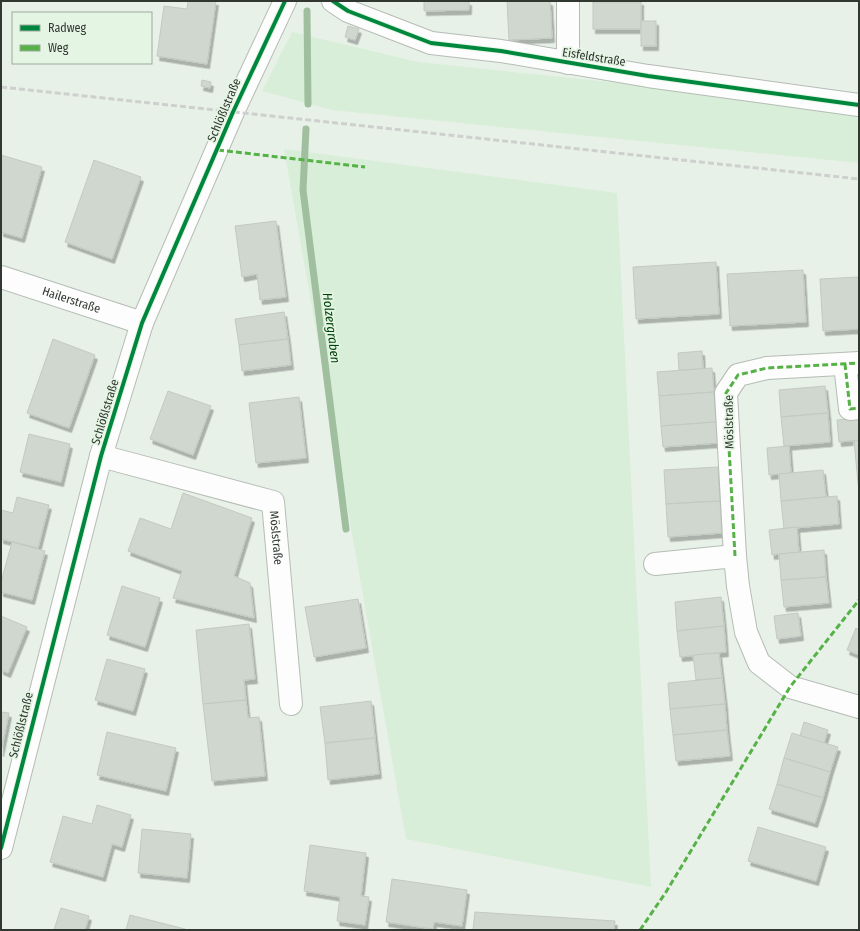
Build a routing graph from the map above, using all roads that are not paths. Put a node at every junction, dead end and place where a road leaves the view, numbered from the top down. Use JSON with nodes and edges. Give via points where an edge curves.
{"nodes":[{"id":1,"x":285,"y":1,"type":"edge"},
{"id":2,"x":333,"y":1,"type":"edge"},
{"id":3,"x":568,"y":1,"type":"edge"},
{"id":4,"x":568,"y":63,"type":"junction"},
{"id":5,"x":859,"y":105,"type":"edge"},
{"id":6,"x":1,"y":277,"type":"edge"},
{"id":7,"x":142,"y":323,"type":"junction"},
{"id":8,"x":852,"y":363,"type":"edge"},
{"id":9,"x":859,"y":408,"type":"edge"},
{"id":10,"x":102,"y":456,"type":"junction"},
{"id":11,"x":735,"y":556,"type":"junction"},
{"id":12,"x":655,"y":564,"type":"dead end"},
{"id":13,"x":291,"y":704,"type":"dead end"},
{"id":14,"x":859,"y":707,"type":"edge"},
{"id":15,"x":1,"y":848,"type":"edge"}],
"edges":[{"from":1,"to":7,"type":"street","name":"Schlößlstraße","via":[[233,112]]},
{"from":2,"to":4,"type":"street","name":"Eisfeldstraße","via":[[348,11],[431,43],[501,51]]},
{"from":3,"to":4,"type":"street"},
{"from":4,"to":5,"type":"street","name":"Eisfeldstraße"},
{"from":6,"to":7,"type":"street","name":"Hailerstraße"},
{"from":7,"to":10,"type":"street","name":"Schlößlstraße"},
{"from":8,"to":9,"type":"street","name":"Möslstraße","via":[[850,409]]},
{"from":8,"to":11,"type":"street","name":"Möslstraße","via":[[767,368],[738,375],[726,393]]},
{"from":10,"to":13,"type":"street","name":"Möslstraße","via":[[273,502]]},
{"from":10,"to":15,"type":"street","name":"Schlößlstraße"},
{"from":11,"to":12,"type":"street"},
{"from":11,"to":14,"type":"street","name":"Möslstraße","via":[[746,632],[759,663],[790,687]]}]}
